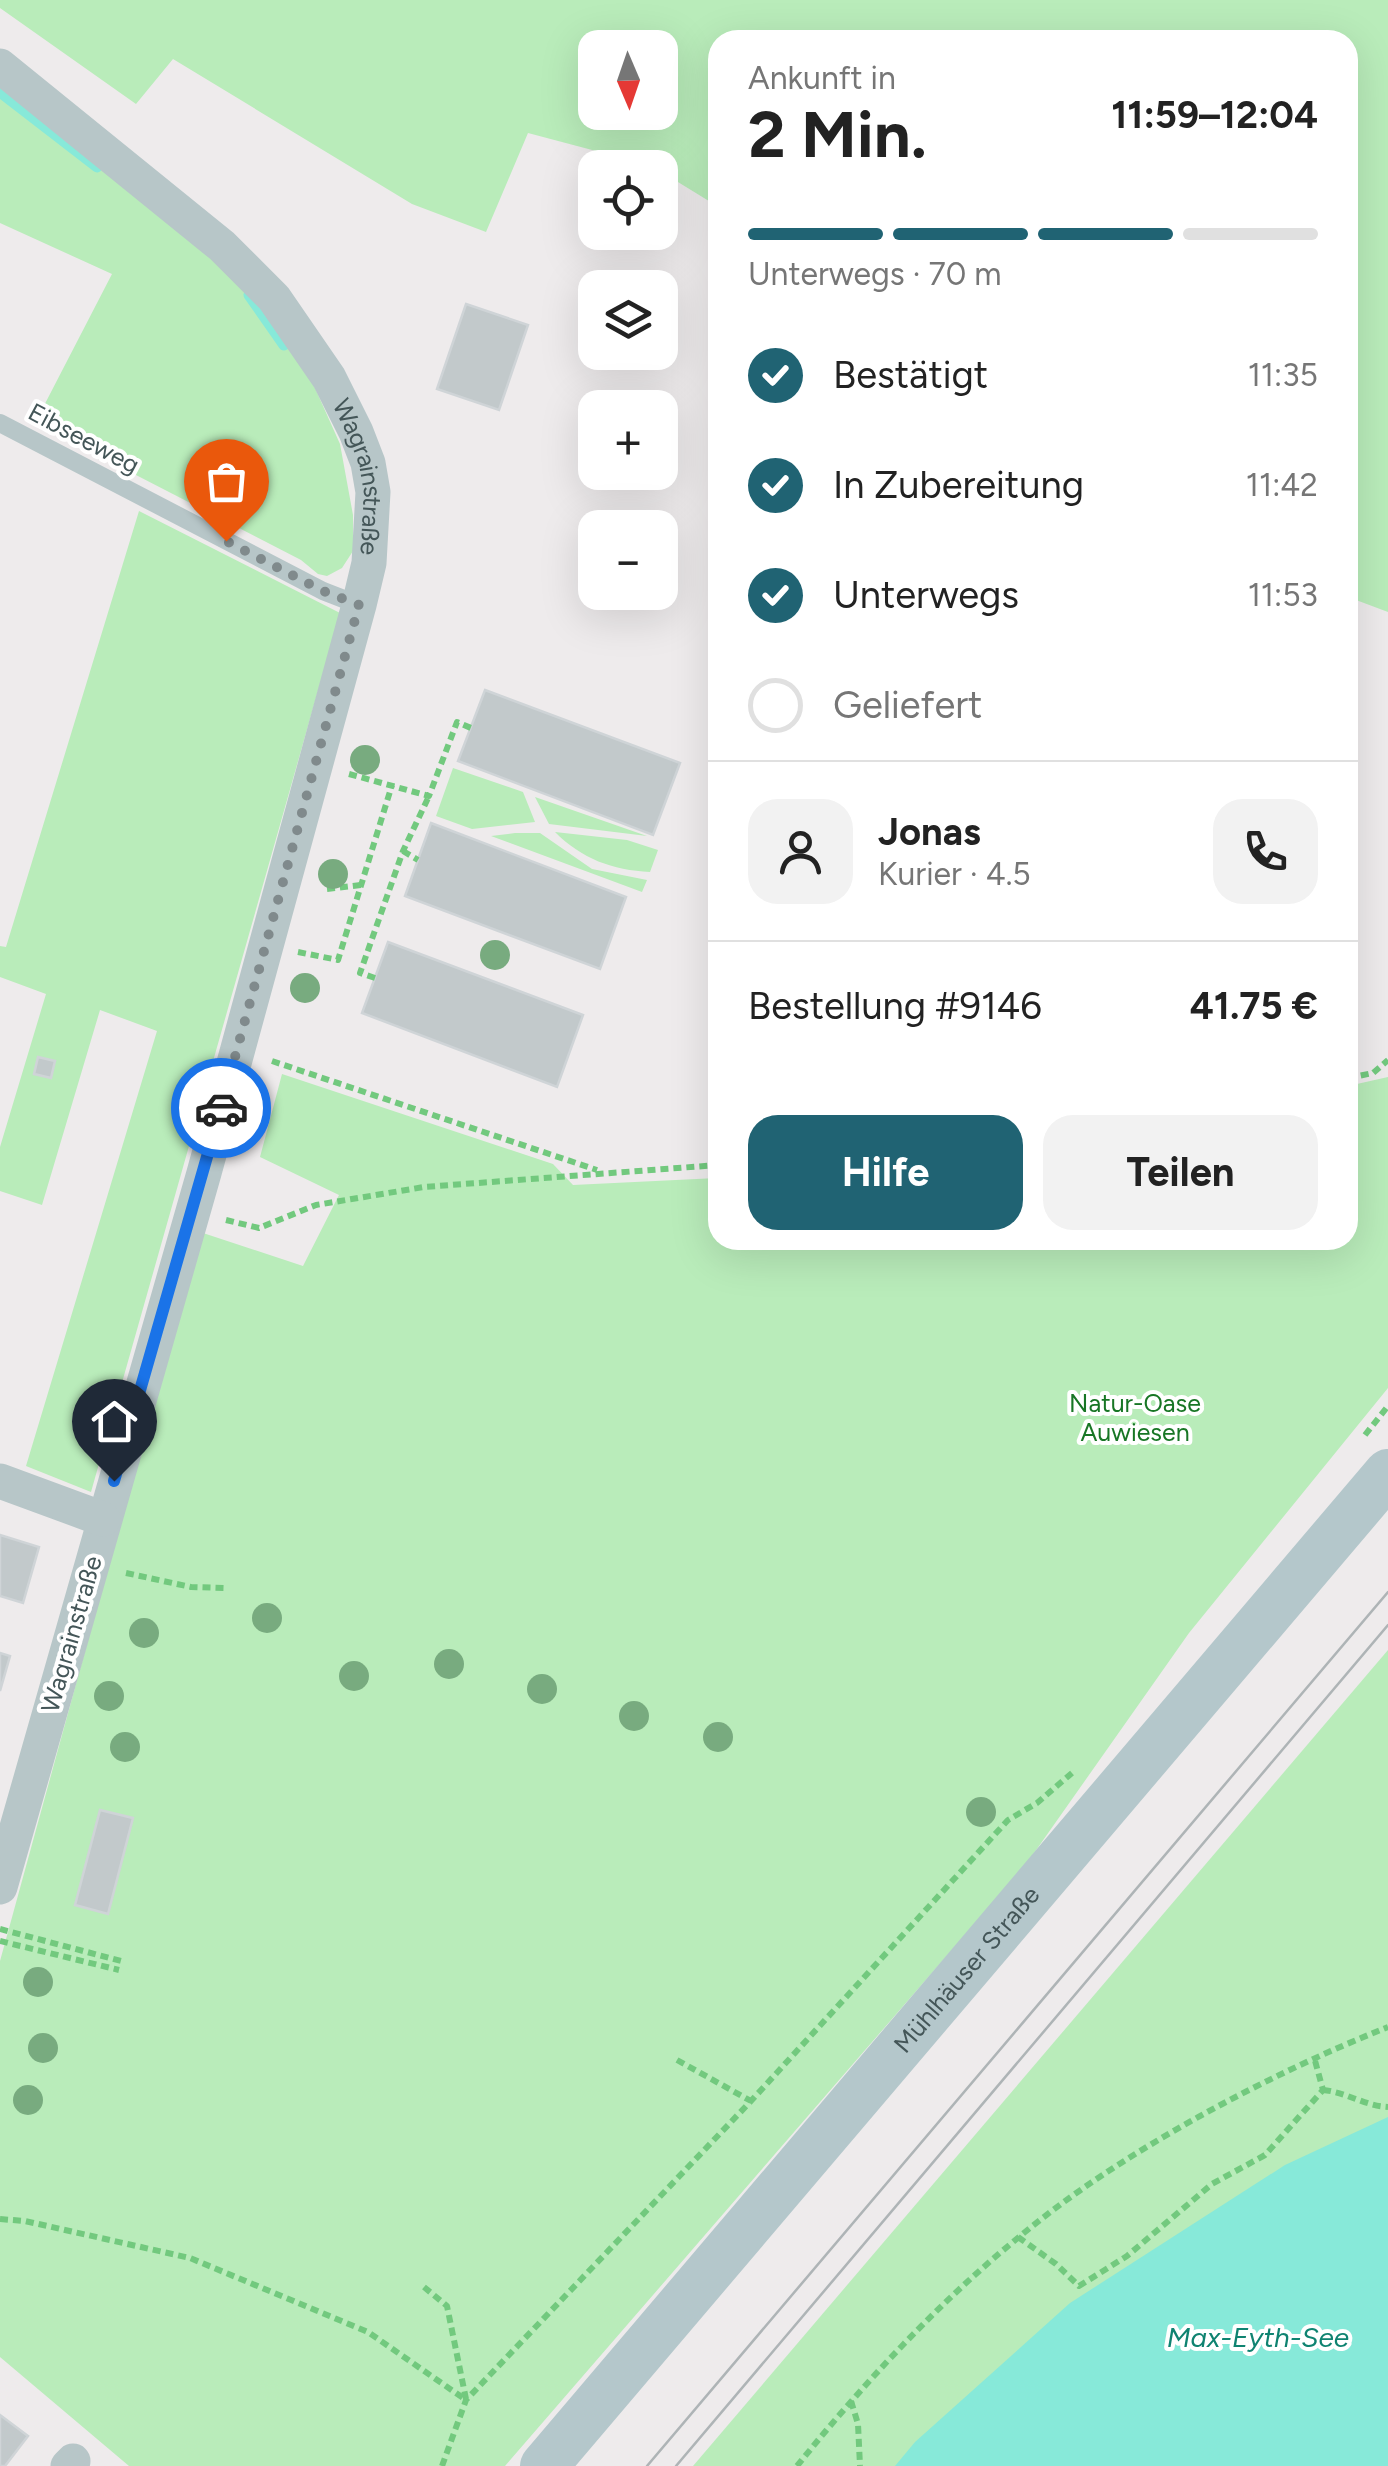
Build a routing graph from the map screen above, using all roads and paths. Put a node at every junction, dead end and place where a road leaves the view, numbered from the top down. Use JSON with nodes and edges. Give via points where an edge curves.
{"nodes":[{"id":1,"x":0,"y":66,"type":"edge"},
{"id":2,"x":0,"y":423,"type":"edge"},
{"id":3,"x":359,"y":605,"type":"junction"},
{"id":4,"x":471,"y":728,"type":"dead end"},
{"id":5,"x":358,"y":776,"type":"dead end"},
{"id":6,"x":392,"y":785,"type":"junction"},
{"id":7,"x":428,"y":796,"type":"junction"},
{"id":8,"x":403,"y":851,"type":"junction"},
{"id":9,"x":418,"y":860,"type":"dead end"},
{"id":10,"x":361,"y":885,"type":"junction"},
{"id":11,"x":327,"y":889,"type":"dead end"},
{"id":12,"x":265,"y":945,"type":"junction"},
{"id":13,"x":375,"y":978,"type":"dead end"},
{"id":14,"x":237,"y":1049,"type":"junction"},
{"id":15,"x":1388,"y":1060,"type":"edge"},
{"id":16,"x":1358,"y":1076,"type":"edge"},
{"id":17,"x":708,"y":1166,"type":"edge"},
{"id":18,"x":603,"y":1172,"type":"junction"},
{"id":19,"x":193,"y":1212,"type":"junction"},
{"id":20,"x":1388,"y":1473,"type":"edge"},
{"id":21,"x":0,"y":1481,"type":"edge"},
{"id":22,"x":103,"y":1519,"type":"junction"},
{"id":23,"x":90,"y":1565,"type":"junction"},
{"id":24,"x":225,"y":1588,"type":"dead end"},
{"id":25,"x":1037,"y":1804,"type":"dead end"},
{"id":26,"x":0,"y":1887,"type":"edge"},
{"id":27,"x":0,"y":1929,"type":"edge"},
{"id":28,"x":0,"y":1941,"type":"edge"},
{"id":29,"x":121,"y":1961,"type":"dead end"},
{"id":30,"x":119,"y":1970,"type":"dead end"},
{"id":31,"x":1388,"y":2027,"type":"edge"},
{"id":32,"x":1314,"y":2057,"type":"junction"},
{"id":33,"x":677,"y":2060,"type":"dead end"},
{"id":34,"x":1323,"y":2090,"type":"junction"},
{"id":35,"x":751,"y":2101,"type":"junction"},
{"id":36,"x":1388,"y":2107,"type":"edge"},
{"id":37,"x":0,"y":2219,"type":"edge"},
{"id":38,"x":1018,"y":2236,"type":"junction"},
{"id":39,"x":424,"y":2287,"type":"dead end"},
{"id":40,"x":466,"y":2400,"type":"junction"},
{"id":41,"x":850,"y":2400,"type":"junction"},
{"id":42,"x":442,"y":2466,"type":"edge"},
{"id":43,"x":544,"y":2466,"type":"edge"},
{"id":44,"x":797,"y":2466,"type":"edge"},
{"id":45,"x":860,"y":2466,"type":"edge"}],
"edges":[{"from":1,"to":3,"type":"street","name":"Wagrainstraße","via":[[222,246],[274,298],[329,378],[368,462],[373,492],[370,563]]},
{"from":2,"to":3,"type":"lane","name":"Eibseeweg"},
{"from":3,"to":12,"type":"street","name":"Wagrainstraße"},
{"from":4,"to":7,"type":"path","via":[[457,722]]},
{"from":5,"to":6,"type":"path"},
{"from":6,"to":7,"type":"path"},
{"from":6,"to":10,"type":"path"},
{"from":7,"to":8,"type":"path"},
{"from":8,"to":9,"type":"path"},
{"from":8,"to":13,"type":"path","via":[[360,973]]},
{"from":10,"to":11,"type":"path"},
{"from":10,"to":12,"type":"path","via":[[338,960]]},
{"from":12,"to":14,"type":"street","name":"Wagrainstraße"},
{"from":14,"to":18,"type":"path"},
{"from":14,"to":19,"type":"street","name":"Wagrainstraße"},
{"from":15,"to":16,"type":"path"},
{"from":17,"to":18,"type":"path"},
{"from":18,"to":19,"type":"path","via":[[424,1187],[316,1205],[260,1228]]},
{"from":19,"to":22,"type":"street","name":"Wagrainstraße"},
{"from":20,"to":43,"type":"main road","name":"Mühlhäuser Straße"},
{"from":21,"to":22,"type":"street"},
{"from":22,"to":23,"type":"street","name":"Wagrainstraße"},
{"from":23,"to":24,"type":"path"},
{"from":23,"to":26,"type":"street","name":"Wagrainstraße"},
{"from":25,"to":35,"type":"path","via":[[1008,1820]]},
{"from":27,"to":29,"type":"path"},
{"from":28,"to":30,"type":"path"},
{"from":31,"to":32,"type":"path"},
{"from":32,"to":34,"type":"path"},
{"from":32,"to":38,"type":"path","via":[[1170,2135]]},
{"from":33,"to":35,"type":"path"},
{"from":34,"to":36,"type":"path"},
{"from":34,"to":38,"type":"path","via":[[1265,2155],[1212,2184],[1079,2286]]},
{"from":35,"to":40,"type":"path"},
{"from":37,"to":40,"type":"path","via":[[190,2258],[368,2332]]},
{"from":38,"to":41,"type":"path"},
{"from":39,"to":40,"type":"path","via":[[447,2306]]},
{"from":40,"to":42,"type":"path"},
{"from":41,"to":44,"type":"path"},
{"from":41,"to":45,"type":"path"}]}
